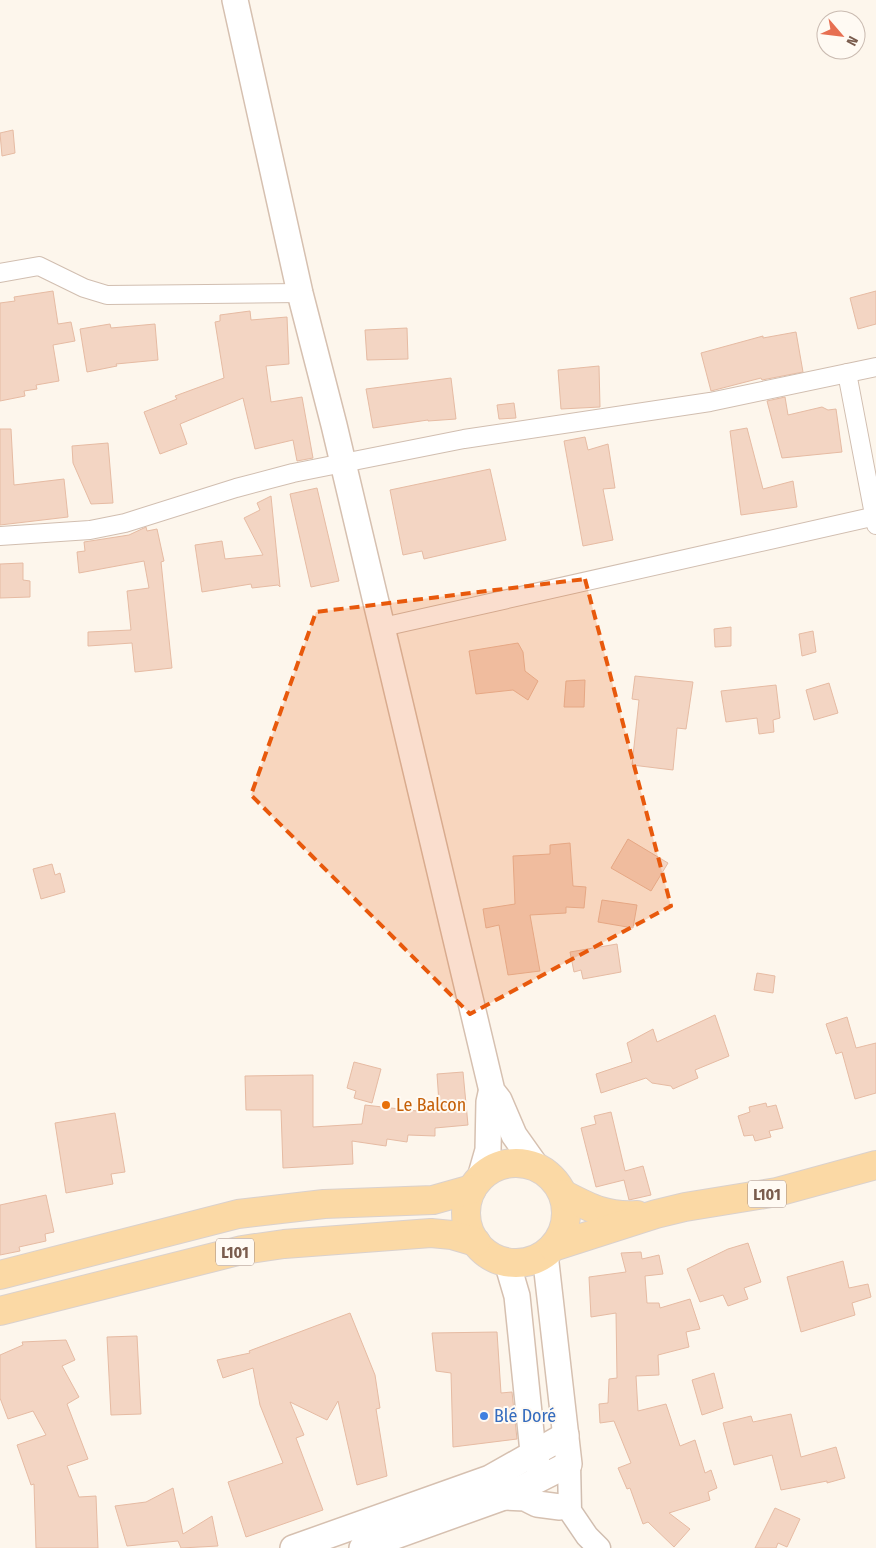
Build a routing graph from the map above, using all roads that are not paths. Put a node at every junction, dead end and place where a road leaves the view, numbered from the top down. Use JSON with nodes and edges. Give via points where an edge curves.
{"nodes":[{"id":1,"x":235,"y":0,"type":"edge"},
{"id":2,"x":0,"y":273,"type":"edge"},
{"id":3,"x":300,"y":292,"type":"junction"},
{"id":4,"x":876,"y":367,"type":"edge"},
{"id":5,"x":847,"y":373,"type":"junction"},
{"id":6,"x":342,"y":464,"type":"junction"},
{"id":7,"x":875,"y":519,"type":"edge"},
{"id":8,"x":0,"y":536,"type":"edge"},
{"id":9,"x":383,"y":627,"type":"junction"},
{"id":10,"x":492,"y":1091,"type":"junction"},
{"id":11,"x":876,"y":1165,"type":"edge"},
{"id":12,"x":536,"y":1166,"type":"junction"},
{"id":13,"x":476,"y":1184,"type":"junction"},
{"id":14,"x":563,"y":1194,"type":"junction"},
{"id":15,"x":656,"y":1214,"type":"junction"},
{"id":16,"x":476,"y":1242,"type":"junction"},
{"id":17,"x":549,"y":1251,"type":"junction"},
{"id":18,"x":507,"y":1262,"type":"junction"},
{"id":19,"x":0,"y":1275,"type":"edge"},
{"id":20,"x":0,"y":1312,"type":"edge"},
{"id":21,"x":566,"y":1435,"type":"junction"},
{"id":22,"x":533,"y":1452,"type":"junction"},
{"id":23,"x":569,"y":1464,"type":"junction"},
{"id":24,"x":542,"y":1476,"type":"junction"},
{"id":25,"x":504,"y":1497,"type":"junction"},
{"id":26,"x":565,"y":1509,"type":"junction"},
{"id":27,"x":590,"y":1544,"type":"edge"},
{"id":28,"x":294,"y":1548,"type":"edge"},
{"id":29,"x":362,"y":1548,"type":"edge"}],
"edges":[{"from":1,"to":3,"type":"main road"},
{"from":2,"to":3,"type":"street","via":[[39,266],[84,288],[107,295]]},
{"from":3,"to":6,"type":"main road"},
{"from":4,"to":5,"type":"street"},
{"from":5,"to":6,"type":"street","via":[[710,402],[464,440]]},
{"from":5,"to":7,"type":"street"},
{"from":6,"to":8,"type":"street","via":[[265,480],[125,524],[80,531]]},
{"from":6,"to":9,"type":"main road"},
{"from":7,"to":9,"type":"street"},
{"from":9,"to":10,"type":"main road"},
{"from":10,"to":12,"type":"main road","via":[[514,1135]]},
{"from":10,"to":13,"type":"main road","via":[[488,1102],[488,1150]]},
{"from":11,"to":15,"type":"main road","number":"L101","via":[[777,1192]]},
{"from":12,"to":13,"type":"main road","via":[[522,1162],[506,1163],[492,1169]]},
{"from":12,"to":14,"type":"main road","via":[[552,1177]]},
{"from":13,"to":16,"type":"main road","via":[[466,1210],[470,1233]]},
{"from":13,"to":19,"type":"main road","number":"L101","via":[[433,1200],[324,1204],[238,1214]]},
{"from":14,"to":15,"type":"main road","number":"L101","via":[[611,1215]]},
{"from":14,"to":17,"type":"main road","via":[[567,1218],[563,1231]]},
{"from":15,"to":17,"type":"main road","number":"L101"},
{"from":16,"to":18,"type":"main road","via":[[489,1256]]},
{"from":16,"to":20,"type":"main road","number":"L101","via":[[431,1233],[284,1244],[194,1261]]},
{"from":17,"to":18,"type":"main road","via":[[527,1262]]},
{"from":17,"to":21,"type":"main road"},
{"from":18,"to":22,"type":"main road","via":[[518,1296]]},
{"from":21,"to":22,"type":"main road"},
{"from":21,"to":23,"type":"main road"},
{"from":22,"to":24,"type":"main road"},
{"from":22,"to":28,"type":"main road","via":[[490,1478]]},
{"from":23,"to":24,"type":"main road"},
{"from":23,"to":26,"type":"street"},
{"from":24,"to":25,"type":"main road"},
{"from":24,"to":26,"type":"street"},
{"from":25,"to":26,"type":"main road","via":[[525,1498],[537,1504]]},
{"from":25,"to":29,"type":"main road"},
{"from":26,"to":27,"type":"street"}]}
